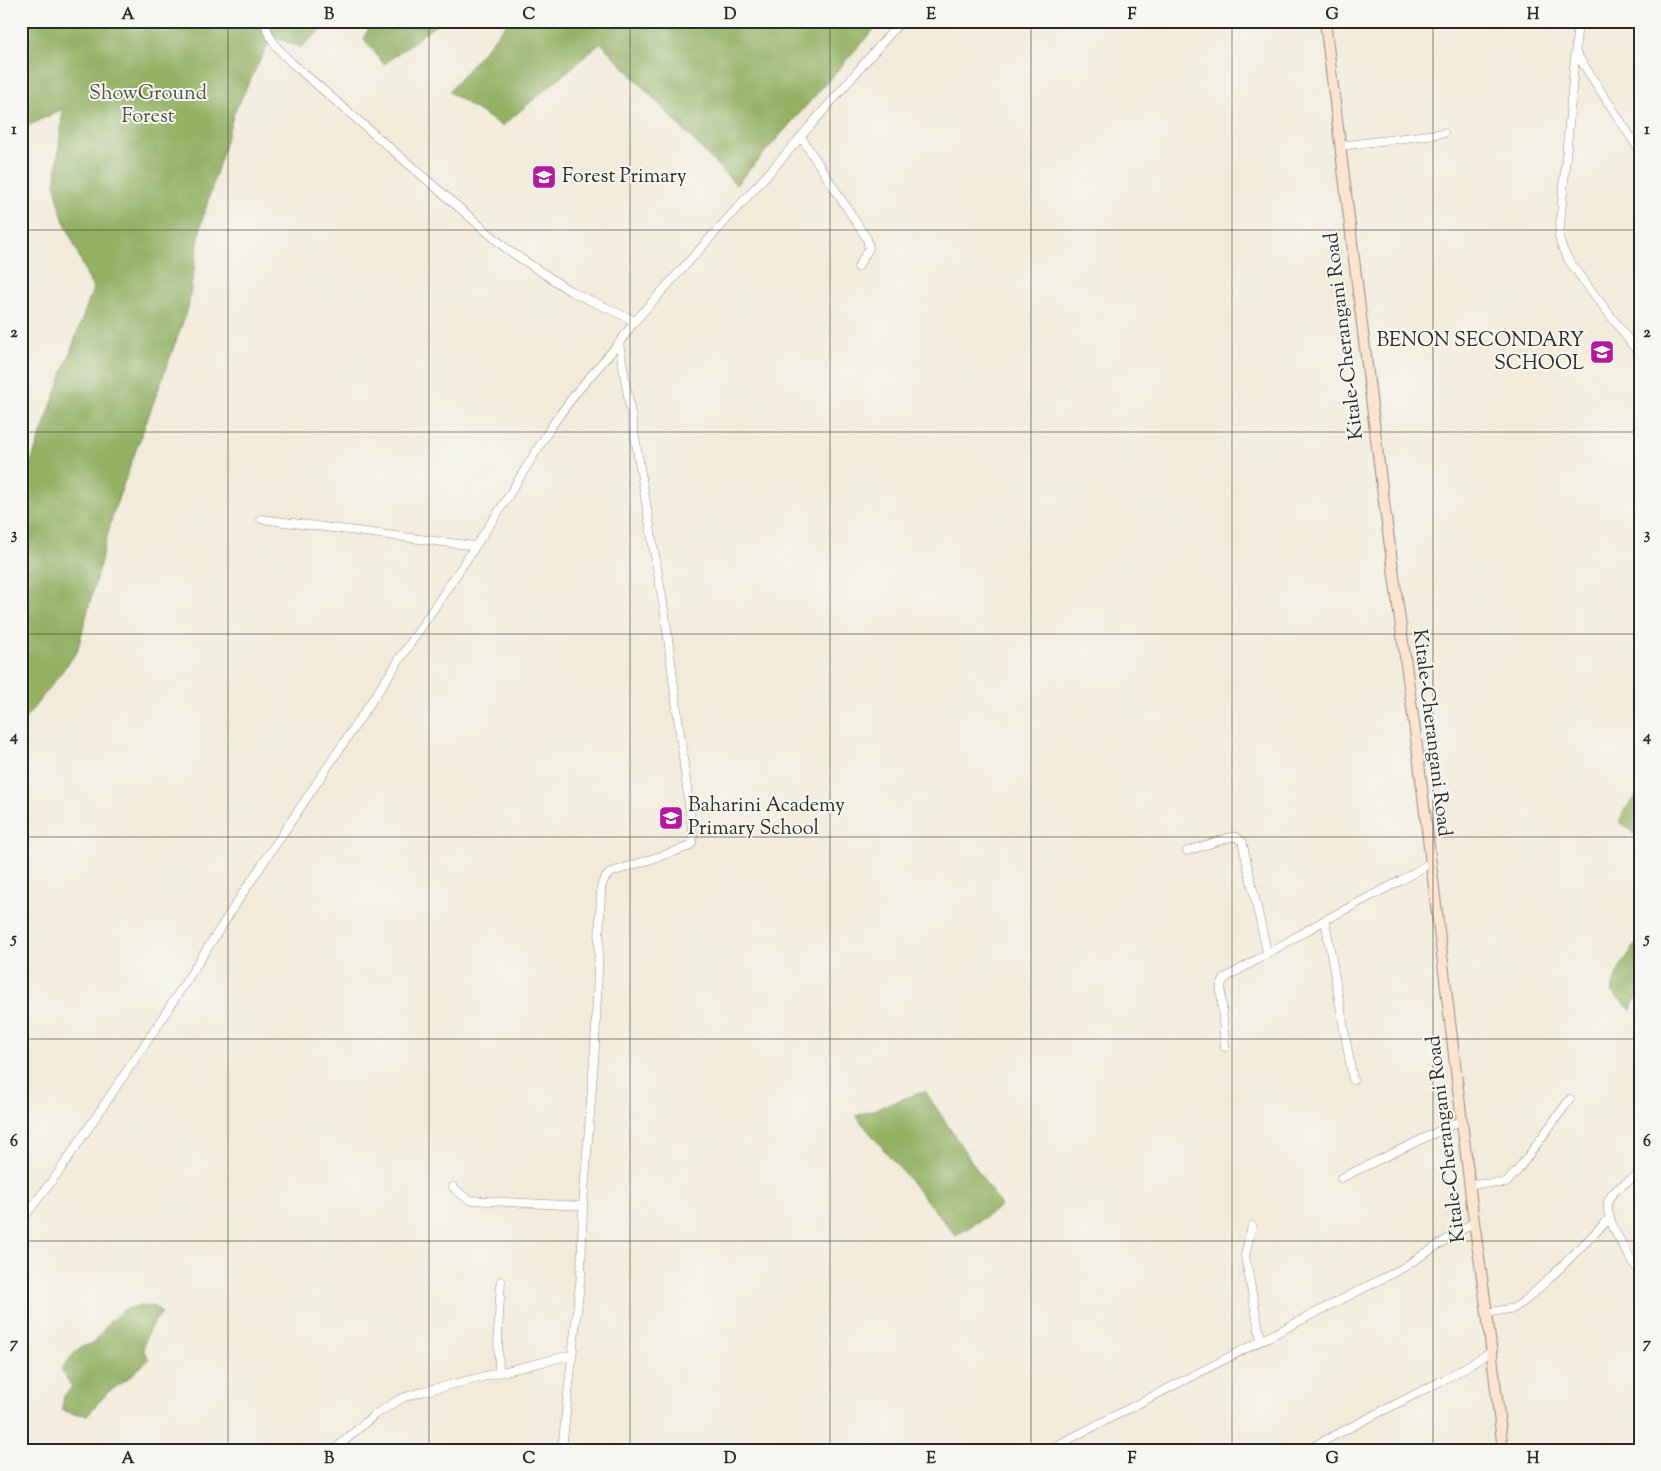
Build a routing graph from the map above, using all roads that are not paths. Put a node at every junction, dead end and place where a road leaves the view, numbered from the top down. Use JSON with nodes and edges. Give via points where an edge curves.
{"nodes":[{"id":1,"x":265,"y":21,"type":"edge"},
{"id":2,"x":901,"y":21,"type":"edge"},
{"id":3,"x":1325,"y":21,"type":"edge"},
{"id":4,"x":1578,"y":21,"type":"edge"},
{"id":5,"x":1576,"y":53,"type":"junction"},
{"id":6,"x":1444,"y":133,"type":"dead end"},
{"id":7,"x":801,"y":137,"type":"junction"},
{"id":8,"x":1340,"y":146,"type":"junction"},
{"id":9,"x":1640,"y":151,"type":"edge"},
{"id":10,"x":858,"y":267,"type":"dead end"},
{"id":11,"x":635,"y":321,"type":"junction"},
{"id":12,"x":619,"y":343,"type":"junction"},
{"id":13,"x":1640,"y":355,"type":"edge"},
{"id":14,"x":261,"y":519,"type":"dead end"},
{"id":15,"x":475,"y":546,"type":"junction"},
{"id":16,"x":1187,"y":851,"type":"dead end"},
{"id":17,"x":1430,"y":863,"type":"junction"},
{"id":18,"x":1325,"y":920,"type":"junction"},
{"id":19,"x":1268,"y":952,"type":"junction"},
{"id":20,"x":1225,"y":1047,"type":"dead end"},
{"id":21,"x":1353,"y":1080,"type":"dead end"},
{"id":22,"x":1570,"y":1098,"type":"dead end"},
{"id":23,"x":1462,"y":1120,"type":"junction"},
{"id":24,"x":1640,"y":1174,"type":"edge"},
{"id":25,"x":1341,"y":1178,"type":"dead end"},
{"id":26,"x":1469,"y":1184,"type":"junction"},
{"id":27,"x":453,"y":1186,"type":"dead end"},
{"id":28,"x":583,"y":1206,"type":"junction"},
{"id":29,"x":1609,"y":1219,"type":"junction"},
{"id":30,"x":21,"y":1221,"type":"edge"},
{"id":31,"x":1474,"y":1222,"type":"junction"},
{"id":32,"x":1252,"y":1226,"type":"dead end"},
{"id":33,"x":1640,"y":1274,"type":"edge"},
{"id":34,"x":501,"y":1281,"type":"dead end"},
{"id":35,"x":1487,"y":1313,"type":"junction"},
{"id":36,"x":1261,"y":1340,"type":"junction"},
{"id":37,"x":1491,"y":1352,"type":"junction"},
{"id":38,"x":571,"y":1355,"type":"junction"},
{"id":39,"x":499,"y":1373,"type":"junction"},
{"id":40,"x":334,"y":1450,"type":"edge"},
{"id":41,"x":562,"y":1450,"type":"edge"},
{"id":42,"x":1048,"y":1450,"type":"edge"},
{"id":43,"x":1306,"y":1450,"type":"edge"},
{"id":44,"x":1503,"y":1450,"type":"edge"}],
"edges":[{"from":1,"to":11,"type":"street","via":[[277,49],[508,250],[570,291]]},
{"from":2,"to":7,"type":"street"},
{"from":3,"to":8,"type":"main road","name":"Kitale-Cherangani Road"},
{"from":4,"to":5,"type":"street"},
{"from":5,"to":9,"type":"street"},
{"from":5,"to":13,"type":"street","via":[[1559,236],[1564,252],[1578,273]]},
{"from":6,"to":8,"type":"street"},
{"from":7,"to":10,"type":"street","via":[[867,239],[869,248]]},
{"from":7,"to":11,"type":"street"},
{"from":8,"to":17,"type":"main road","name":"Kitale-Cherangani Road"},
{"from":11,"to":12,"type":"street"},
{"from":12,"to":15,"type":"street","via":[[553,424]]},
{"from":12,"to":28,"type":"street","via":[[665,615],[693,836],[688,848],[612,872],[602,882],[595,1047]]},
{"from":14,"to":15,"type":"street"},
{"from":15,"to":30,"type":"street","via":[[154,1031],[58,1173]]},
{"from":16,"to":19,"type":"street","via":[[1230,837],[1236,836],[1242,841]]},
{"from":17,"to":18,"type":"street"},
{"from":17,"to":23,"type":"main road","name":"Kitale-Cherangani Road"},
{"from":18,"to":19,"type":"street"},
{"from":18,"to":21,"type":"street"},
{"from":19,"to":20,"type":"street","via":[[1223,980]]},
{"from":22,"to":26,"type":"street","via":[[1506,1183]]},
{"from":23,"to":25,"type":"street"},
{"from":23,"to":26,"type":"main road","name":"Kitale-Cherangani Road"},
{"from":24,"to":29,"type":"street","via":[[1611,1196],[1607,1207]]},
{"from":26,"to":31,"type":"main road","name":"Kitale-Cherangani Road"},
{"from":27,"to":28,"type":"street","via":[[470,1200]]},
{"from":28,"to":38,"type":"street","via":[[581,1274]]},
{"from":29,"to":33,"type":"street"},
{"from":29,"to":35,"type":"street","via":[[1526,1300],[1514,1308]]},
{"from":31,"to":35,"type":"main road","name":"Kitale-Cherangani Road"},
{"from":31,"to":36,"type":"street","via":[[1401,1269]]},
{"from":32,"to":36,"type":"street","via":[[1245,1256]]},
{"from":34,"to":39,"type":"street"},
{"from":35,"to":37,"type":"main road","name":"Kitale-Cherangani Road"},
{"from":36,"to":42,"type":"street"},
{"from":37,"to":43,"type":"street"},
{"from":37,"to":44,"type":"main road","name":"Kitale-Cherangani Road"},
{"from":38,"to":39,"type":"street"},
{"from":38,"to":41,"type":"street"},
{"from":39,"to":40,"type":"street","via":[[402,1398],[374,1415]]}]}
